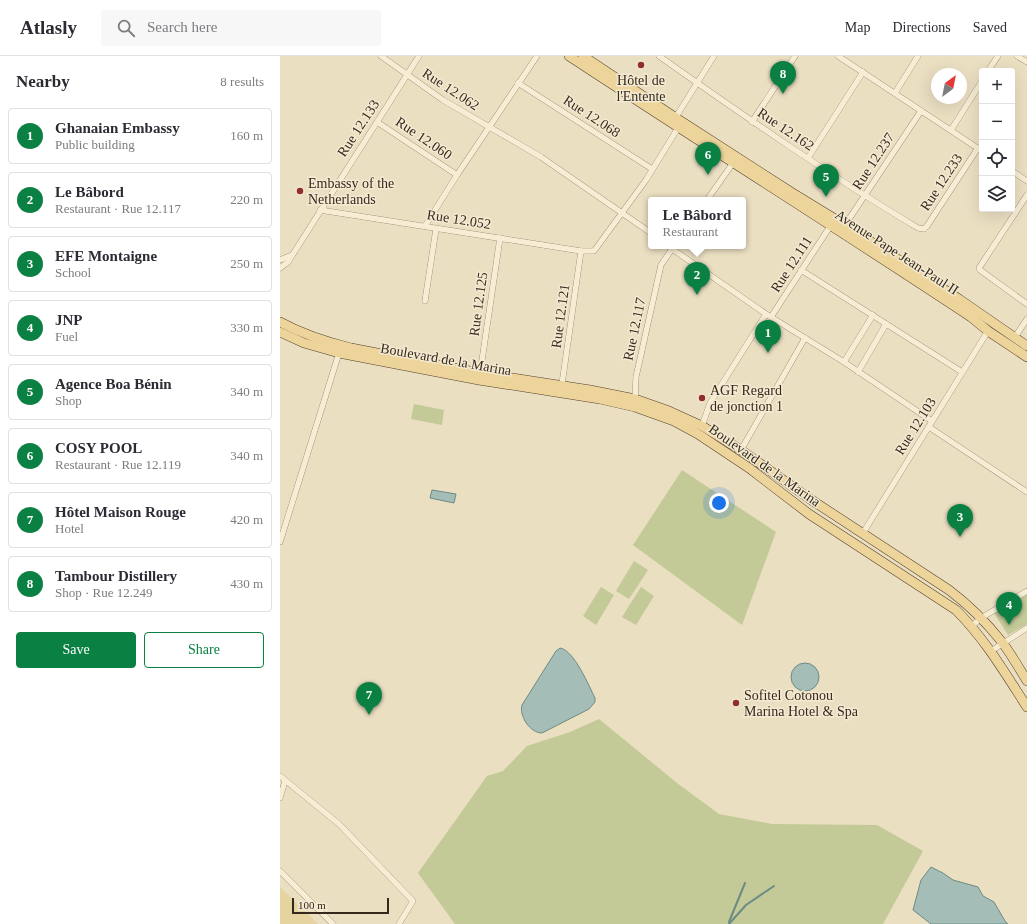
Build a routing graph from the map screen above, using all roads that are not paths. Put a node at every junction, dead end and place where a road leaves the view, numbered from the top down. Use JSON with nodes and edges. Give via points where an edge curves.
{"nodes":[{"id":1,"x":381,"y":56,"type":"edge"},
{"id":2,"x":419,"y":56,"type":"edge"},
{"id":3,"x":538,"y":56,"type":"edge"},
{"id":4,"x":569,"y":56,"type":"edge"},
{"id":5,"x":583,"y":56,"type":"edge"},
{"id":6,"x":659,"y":56,"type":"edge"},
{"id":7,"x":714,"y":56,"type":"edge"},
{"id":8,"x":795,"y":56,"type":"edge"},
{"id":9,"x":838,"y":56,"type":"edge"},
{"id":10,"x":918,"y":56,"type":"edge"},
{"id":11,"x":998,"y":56,"type":"edge"},
{"id":12,"x":1017,"y":56,"type":"edge"},
{"id":13,"x":1027,"y":62,"type":"edge"},
{"id":14,"x":990,"y":68,"type":"edge"},
{"id":15,"x":863,"y":72,"type":"junction"},
{"id":16,"x":407,"y":74,"type":"junction"},
{"id":17,"x":518,"y":83,"type":"junction"},
{"id":18,"x":698,"y":84,"type":"junction"},
{"id":19,"x":979,"y":86,"type":"edge"},
{"id":20,"x":895,"y":93,"type":"junction"},
{"id":21,"x":921,"y":111,"type":"junction"},
{"id":22,"x":377,"y":122,"type":"junction"},
{"id":23,"x":752,"y":122,"type":"junction"},
{"id":24,"x":676,"y":123,"type":"junction"},
{"id":25,"x":490,"y":128,"type":"junction"},
{"id":26,"x":951,"y":130,"type":"junction"},
{"id":27,"x":979,"y":149,"type":"edge"},
{"id":28,"x":979,"y":151,"type":"edge"},
{"id":29,"x":808,"y":158,"type":"junction"},
{"id":30,"x":733,"y":163,"type":"junction"},
{"id":31,"x":652,"y":169,"type":"junction"},
{"id":32,"x":1015,"y":173,"type":"edge"},
{"id":33,"x":457,"y":175,"type":"junction"},
{"id":34,"x":1027,"y":181,"type":"edge"},
{"id":35,"x":1027,"y":195,"type":"edge"},
{"id":36,"x":864,"y":196,"type":"junction"},
{"id":37,"x":709,"y":197,"type":"edge"},
{"id":38,"x":320,"y":210,"type":"junction"},
{"id":39,"x":622,"y":212,"type":"junction"},
{"id":40,"x":831,"y":225,"type":"junction"},
{"id":41,"x":845,"y":225,"type":"junction"},
{"id":42,"x":425,"y":226,"type":"junction"},
{"id":43,"x":436,"y":229,"type":"junction"},
{"id":44,"x":924,"y":229,"type":"joint"},
{"id":45,"x":648,"y":231,"type":"edge"},
{"id":46,"x":500,"y":238,"type":"junction"},
{"id":47,"x":671,"y":249,"type":"edge"},
{"id":48,"x":675,"y":249,"type":"edge"},
{"id":49,"x":581,"y":251,"type":"junction"},
{"id":50,"x":293,"y":254,"type":"junction"},
{"id":51,"x":280,"y":260,"type":"edge"},
{"id":52,"x":280,"y":268,"type":"edge"},
{"id":53,"x":801,"y":270,"type":"junction"},
{"id":54,"x":425,"y":301,"type":"dead end"},
{"id":55,"x":1027,"y":304,"type":"edge"},
{"id":56,"x":873,"y":315,"type":"junction"},
{"id":57,"x":769,"y":316,"type":"junction"},
{"id":58,"x":1027,"y":319,"type":"edge"},
{"id":59,"x":280,"y":322,"type":"edge"},
{"id":60,"x":886,"y":324,"type":"junction"},
{"id":61,"x":988,"y":331,"type":"junction"},
{"id":62,"x":280,"y":332,"type":"edge"},
{"id":63,"x":1014,"y":337,"type":"junction"},
{"id":64,"x":805,"y":338,"type":"junction"},
{"id":65,"x":1027,"y":346,"type":"edge"},
{"id":66,"x":339,"y":353,"type":"junction"},
{"id":67,"x":1027,"y":357,"type":"edge"},
{"id":68,"x":844,"y":362,"type":"junction"},
{"id":69,"x":858,"y":372,"type":"junction"},
{"id":70,"x":962,"y":372,"type":"junction"},
{"id":71,"x":479,"y":376,"type":"junction"},
{"id":72,"x":562,"y":384,"type":"junction"},
{"id":73,"x":635,"y":399,"type":"junction"},
{"id":74,"x":930,"y":424,"type":"junction"},
{"id":75,"x":702,"y":426,"type":"junction"},
{"id":76,"x":741,"y":450,"type":"junction"},
{"id":77,"x":1027,"y":492,"type":"edge"},
{"id":78,"x":280,"y":516,"type":"edge"},
{"id":79,"x":287,"y":518,"type":"junction"},
{"id":80,"x":863,"y":533,"type":"junction"},
{"id":81,"x":280,"y":542,"type":"edge"},
{"id":82,"x":1027,"y":591,"type":"edge"},
{"id":83,"x":981,"y":618,"type":"junction"},
{"id":84,"x":972,"y":626,"type":"junction"},
{"id":85,"x":1027,"y":628,"type":"edge"},
{"id":86,"x":1003,"y":643,"type":"junction"},
{"id":87,"x":991,"y":651,"type":"junction"},
{"id":88,"x":1027,"y":681,"type":"edge"},
{"id":89,"x":1027,"y":707,"type":"edge"},
{"id":90,"x":280,"y":776,"type":"edge"},
{"id":91,"x":285,"y":781,"type":"junction"},
{"id":92,"x":280,"y":798,"type":"edge"},
{"id":93,"x":280,"y":871,"type":"edge"},
{"id":94,"x":333,"y":924,"type":"edge"},
{"id":95,"x":398,"y":924,"type":"edge"}],
"edges":[{"from":1,"to":16,"type":"street","name":"Rue 12.062"},
{"from":2,"to":16,"type":"street","name":"Rue 12.133"},
{"from":3,"to":17,"type":"street"},
{"from":4,"to":24,"type":"main road","name":"Avenue Pape Jean-Paul II"},
{"from":5,"to":24,"type":"main road","name":"Avenue Pape Jean-Paul II"},
{"from":6,"to":18,"type":"street","name":"Rue 12.162"},
{"from":7,"to":18,"type":"street"},
{"from":8,"to":23,"type":"street"},
{"from":9,"to":15,"type":"street"},
{"from":10,"to":20,"type":"street"},
{"from":11,"to":14,"type":"street"},
{"from":12,"to":13,"type":"street"},
{"from":15,"to":20,"type":"street"},
{"from":15,"to":29,"type":"street"},
{"from":16,"to":22,"type":"street","name":"Rue 12.133"},
{"from":16,"to":25,"type":"street","name":"Rue 12.062","via":[[443,100]]},
{"from":17,"to":25,"type":"street"},
{"from":17,"to":31,"type":"street","name":"Rue 12.068"},
{"from":18,"to":23,"type":"street","name":"Rue 12.162"},
{"from":18,"to":24,"type":"street"},
{"from":19,"to":26,"type":"street"},
{"from":20,"to":21,"type":"street"},
{"from":21,"to":26,"type":"street"},
{"from":21,"to":36,"type":"street","name":"Rue 12.237"},
{"from":22,"to":33,"type":"street","name":"Rue 12.060"},
{"from":22,"to":38,"type":"street","name":"Rue 12.133"},
{"from":23,"to":29,"type":"street","name":"Rue 12.162"},
{"from":24,"to":30,"type":"main road","name":"Avenue Pape Jean-Paul II"},
{"from":24,"to":31,"type":"street"},
{"from":24,"to":41,"type":"main road","name":"Avenue Pape Jean-Paul II"},
{"from":25,"to":33,"type":"street"},
{"from":25,"to":39,"type":"street","name":"Rue 12.062","via":[[541,157]]},
{"from":26,"to":27,"type":"street"},
{"from":28,"to":44,"type":"street","name":"Rue 12.233"},
{"from":29,"to":36,"type":"street","name":"Rue 12.162"},
{"from":30,"to":37,"type":"street"},
{"from":30,"to":40,"type":"main road","name":"Avenue Pape Jean-Paul II"},
{"from":31,"to":39,"type":"street"},
{"from":32,"to":34,"type":"street"},
{"from":33,"to":42,"type":"street"},
{"from":35,"to":55,"type":"street","via":[[979,266],[980,270]]},
{"from":36,"to":41,"type":"street","name":"Rue 12.237"},
{"from":36,"to":44,"type":"street","name":"Rue 12.162","via":[[918,228]]},
{"from":38,"to":42,"type":"street","name":"Rue 12.052"},
{"from":38,"to":50,"type":"street","name":"Rue 12.133"},
{"from":39,"to":45,"type":"street","name":"Rue 12.062"},
{"from":39,"to":49,"type":"street","name":"Rue 12.052","via":[[594,251]]},
{"from":40,"to":53,"type":"street","name":"Rue 12.111"},
{"from":40,"to":61,"type":"main road","name":"Avenue Pape Jean-Paul II","via":[[971,317]]},
{"from":41,"to":63,"type":"main road","name":"Avenue Pape Jean-Paul II"},
{"from":42,"to":43,"type":"street","name":"Rue 12.052"},
{"from":43,"to":46,"type":"street","name":"Rue 12.052"},
{"from":43,"to":54,"type":"street"},
{"from":46,"to":49,"type":"street","name":"Rue 12.052"},
{"from":46,"to":71,"type":"street","name":"Rue 12.125"},
{"from":47,"to":73,"type":"street","name":"Rue 12.117","via":[[661,265],[636,377]]},
{"from":48,"to":57,"type":"street"},
{"from":49,"to":72,"type":"street","name":"Rue 12.121"},
{"from":50,"to":51,"type":"street"},
{"from":50,"to":52,"type":"street","name":"Rue 12.133"},
{"from":53,"to":56,"type":"street"},
{"from":53,"to":57,"type":"street","name":"Rue 12.111"},
{"from":56,"to":60,"type":"street"},
{"from":56,"to":68,"type":"street"},
{"from":57,"to":64,"type":"street"},
{"from":57,"to":75,"type":"street","name":"Rue 12.111","via":[[710,403]]},
{"from":58,"to":63,"type":"street"},
{"from":59,"to":71,"type":"main road","name":"Boulevard de la Marina","via":[[302,333],[335,344]]},
{"from":60,"to":69,"type":"street"},
{"from":60,"to":70,"type":"street"},
{"from":61,"to":67,"type":"main road","name":"Avenue Pape Jean-Paul II"},
{"from":61,"to":70,"type":"street","name":"Rue 12.103"},
{"from":62,"to":66,"type":"main road","name":"Boulevard de la Marina","via":[[304,343]]},
{"from":63,"to":65,"type":"main road","name":"Avenue Pape Jean-Paul II"},
{"from":64,"to":68,"type":"street"},
{"from":64,"to":76,"type":"street"},
{"from":66,"to":71,"type":"main road","name":"Boulevard de la Marina"},
{"from":66,"to":79,"type":"street"},
{"from":68,"to":69,"type":"street"},
{"from":69,"to":74,"type":"street"},
{"from":70,"to":74,"type":"street","name":"Rue 12.103"},
{"from":71,"to":72,"type":"main road","name":"Boulevard de la Marina"},
{"from":71,"to":84,"type":"main road","name":"Boulevard de la Marina","via":[[635,407],[674,421],[749,468],[809,514],[956,610]]},
{"from":72,"to":73,"type":"main road","name":"Boulevard de la Marina"},
{"from":73,"to":75,"type":"main road","name":"Boulevard de la Marina"},
{"from":74,"to":77,"type":"street"},
{"from":74,"to":80,"type":"street","name":"Rue 12.103"},
{"from":75,"to":76,"type":"main road","name":"Boulevard de la Marina"},
{"from":76,"to":80,"type":"main road","name":"Boulevard de la Marina"},
{"from":78,"to":79,"type":"street"},
{"from":79,"to":81,"type":"street"},
{"from":80,"to":83,"type":"main road","name":"Boulevard de la Marina","via":[[949,590]]},
{"from":82,"to":83,"type":"street"},
{"from":83,"to":84,"type":"street"},
{"from":83,"to":86,"type":"main road","name":"Boulevard de la Marina"},
{"from":84,"to":87,"type":"main road","name":"Boulevard de la Marina"},
{"from":85,"to":86,"type":"street"},
{"from":86,"to":87,"type":"street"},
{"from":86,"to":88,"type":"main road","name":"Boulevard de la Marina"},
{"from":87,"to":89,"type":"main road","name":"Boulevard de la Marina"},
{"from":90,"to":91,"type":"street"},
{"from":91,"to":92,"type":"street"},
{"from":91,"to":95,"type":"street","via":[[339,824],[413,901]]},
{"from":93,"to":94,"type":"street"}]}
